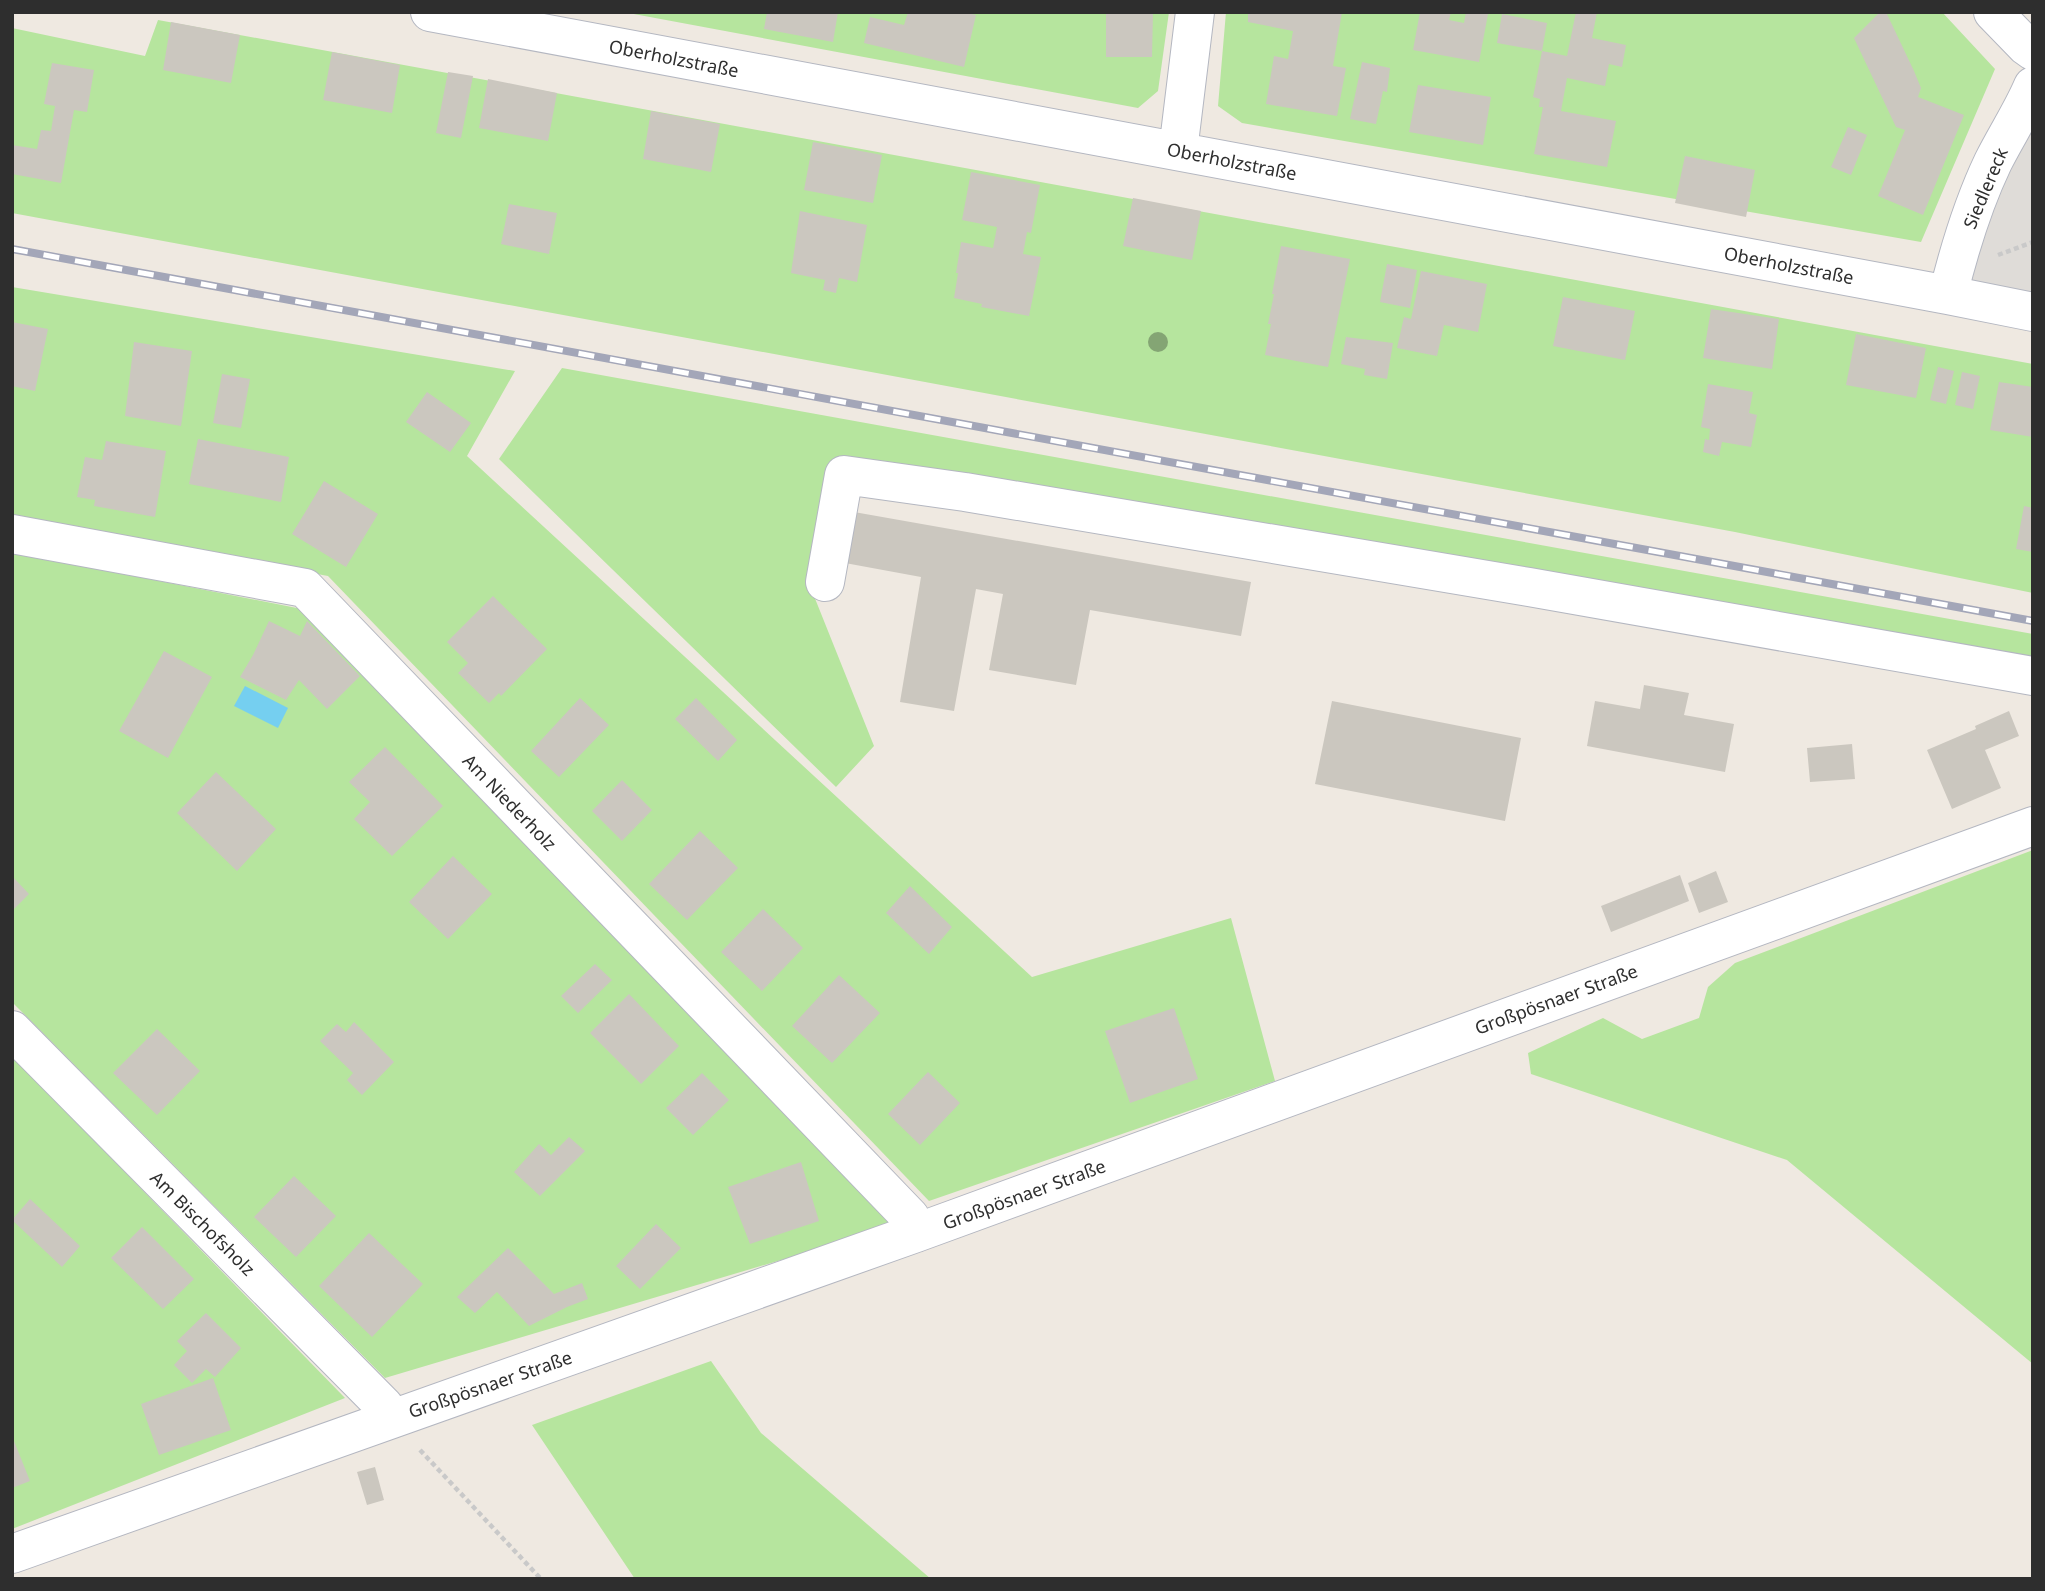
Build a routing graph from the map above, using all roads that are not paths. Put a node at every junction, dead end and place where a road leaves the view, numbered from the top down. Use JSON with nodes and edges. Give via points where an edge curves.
{"nodes":[{"id":1,"x":430,"y":12,"type":"edge"},
{"id":2,"x":1195,"y":12,"type":"edge"},
{"id":3,"x":1993,"y":12,"type":"edge"},
{"id":4,"x":2033,"y":51,"type":"edge"},
{"id":5,"x":2033,"y":86,"type":"edge"},
{"id":6,"x":1178,"y":151,"type":"junction"},
{"id":7,"x":1948,"y":295,"type":"junction"},
{"id":8,"x":2033,"y":312,"type":"edge"},
{"id":9,"x":12,"y":534,"type":"edge"},
{"id":10,"x":825,"y":582,"type":"dead end"},
{"id":11,"x":2033,"y":676,"type":"edge"},
{"id":12,"x":2033,"y":826,"type":"edge"},
{"id":13,"x":12,"y":1030,"type":"edge"},
{"id":14,"x":916,"y":1233,"type":"junction"},
{"id":15,"x":390,"y":1419,"type":"junction"},
{"id":16,"x":12,"y":1554,"type":"edge"}],
"edges":[{"from":1,"to":6,"type":"street","name":"Oberholzstraße"},
{"from":2,"to":6,"type":"street"},
{"from":3,"to":4,"type":"street"},
{"from":5,"to":7,"type":"street","name":"Siedlereck","via":[[1973,211]]},
{"from":6,"to":7,"type":"street","name":"Oberholzstraße"},
{"from":7,"to":8,"type":"street","name":"Oberholzstraße"},
{"from":9,"to":14,"type":"street","name":"Am Niederholz","via":[[305,588],[910,1217]]},
{"from":10,"to":11,"type":"street","via":[[844,475],[1515,584]]},
{"from":12,"to":14,"type":"street","name":"Großpösnaer Straße"},
{"from":13,"to":15,"type":"street","name":"Am Bischofsholz","via":[[384,1406]]},
{"from":14,"to":15,"type":"street","name":"Großpösnaer Straße"},
{"from":15,"to":16,"type":"street","name":"Großpösnaer Straße"}]}
